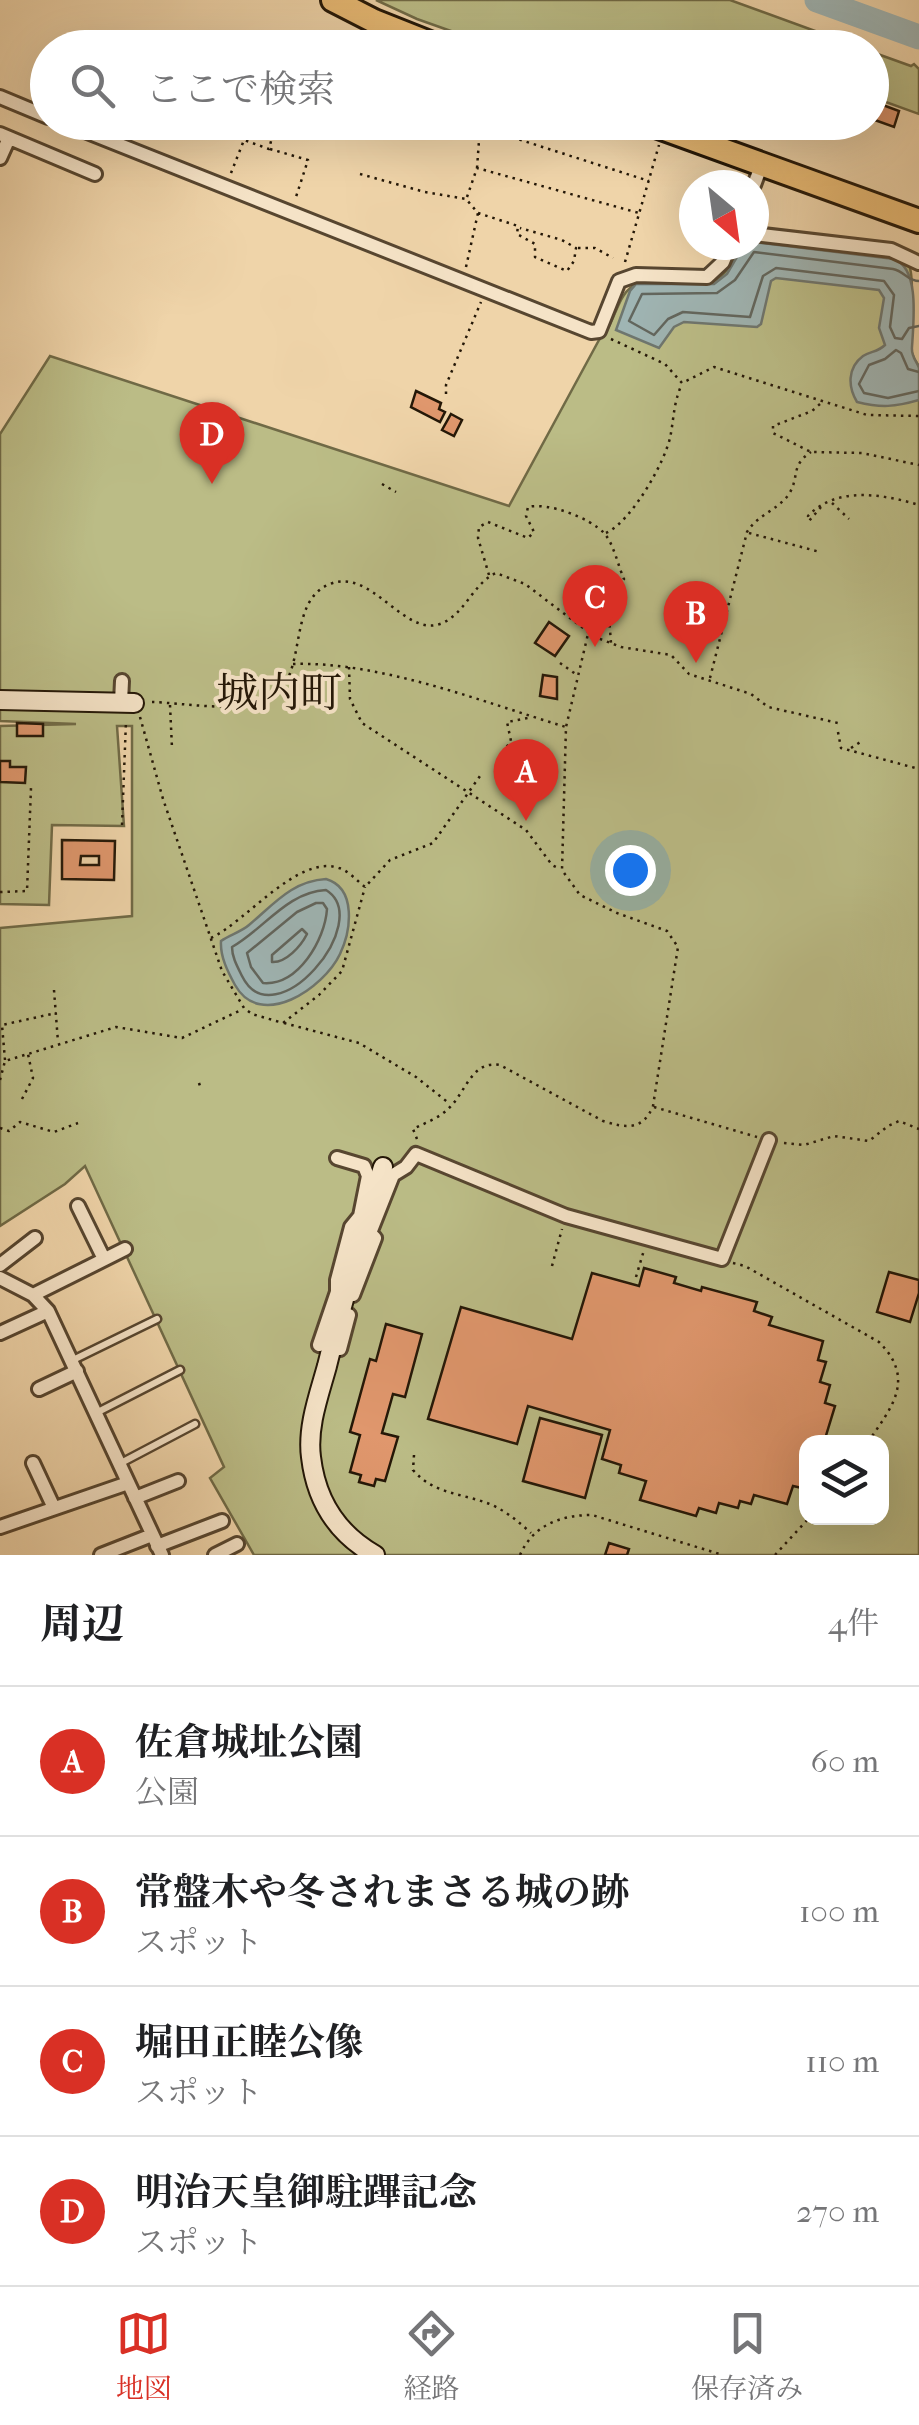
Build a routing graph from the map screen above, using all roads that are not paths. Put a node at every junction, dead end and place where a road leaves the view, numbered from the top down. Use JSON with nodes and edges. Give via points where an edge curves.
{"nodes":[{"id":1,"x":334,"y":0,"type":"edge"},
{"id":2,"x":397,"y":30,"type":"edge"},
{"id":3,"x":0,"y":97,"type":"edge"},
{"id":4,"x":30,"y":110,"type":"edge"},
{"id":5,"x":4,"y":136,"type":"edge"},
{"id":6,"x":106,"y":140,"type":"edge"},
{"id":7,"x":683,"y":140,"type":"edge"},
{"id":8,"x":0,"y":158,"type":"edge"},
{"id":9,"x":746,"y":170,"type":"edge"},
{"id":10,"x":95,"y":174,"type":"dead end"},
{"id":11,"x":769,"y":178,"type":"edge"},
{"id":12,"x":919,"y":221,"type":"edge"},
{"id":13,"x":769,"y":236,"type":"edge"},
{"id":14,"x":724,"y":260,"type":"edge"},
{"id":15,"x":919,"y":263,"type":"edge"},
{"id":16,"x":122,"y":681,"type":"dead end"},
{"id":17,"x":0,"y":700,"type":"edge"},
{"id":18,"x":127,"y":703,"type":"joint"},
{"id":19,"x":769,"y":1140,"type":"road end"},
{"id":20,"x":337,"y":1158,"type":"dead end"},
{"id":21,"x":383,"y":1166,"type":"dead end"},
{"id":22,"x":78,"y":1206,"type":"dead end"},
{"id":23,"x":34,"y":1238,"type":"dead end"},
{"id":24,"x":125,"y":1249,"type":"dead end"},
{"id":25,"x":104,"y":1259,"type":"junction"},
{"id":26,"x":0,"y":1265,"type":"edge"},
{"id":27,"x":0,"y":1278,"type":"edge"},
{"id":28,"x":32,"y":1295,"type":"junction"},
{"id":29,"x":48,"y":1311,"type":"junction"},
{"id":30,"x":157,"y":1319,"type":"dead end"},
{"id":31,"x":0,"y":1333,"type":"edge"},
{"id":32,"x":319,"y":1345,"type":"dead end"},
{"id":33,"x":340,"y":1348,"type":"dead end"},
{"id":34,"x":74,"y":1366,"type":"junction"},
{"id":35,"x":180,"y":1370,"type":"dead end"},
{"id":36,"x":38,"y":1389,"type":"dead end"},
{"id":37,"x":98,"y":1412,"type":"junction"},
{"id":38,"x":195,"y":1424,"type":"dead end"},
{"id":39,"x":33,"y":1463,"type":"dead end"},
{"id":40,"x":120,"y":1464,"type":"junction"},
{"id":41,"x":178,"y":1480,"type":"dead end"},
{"id":42,"x":128,"y":1483,"type":"junction"},
{"id":43,"x":136,"y":1498,"type":"junction"},
{"id":44,"x":54,"y":1508,"type":"junction"},
{"id":45,"x":222,"y":1521,"type":"dead end"},
{"id":46,"x":0,"y":1527,"type":"edge"},
{"id":47,"x":238,"y":1544,"type":"dead end"},
{"id":48,"x":157,"y":1546,"type":"edge"},
{"id":49,"x":101,"y":1555,"type":"edge"},
{"id":50,"x":215,"y":1555,"type":"edge"},
{"id":51,"x":375,"y":1555,"type":"edge"}],
"edges":[{"from":1,"to":2,"type":"highway"},
{"from":3,"to":4,"type":"street"},
{"from":5,"to":8,"type":"street"},
{"from":5,"to":10,"type":"street"},
{"from":6,"to":14,"type":"street","via":[[591,332],[599,330],[619,281],[636,275],[707,277]]},
{"from":7,"to":9,"type":"highway"},
{"from":11,"to":12,"type":"highway"},
{"from":13,"to":15,"type":"street","via":[[891,250]]},
{"from":16,"to":18,"type":"street"},
{"from":17,"to":18,"type":"street"},
{"from":19,"to":33,"type":"street","via":[[722,1259],[566,1216],[416,1154],[392,1174]]},
{"from":20,"to":32,"type":"street","via":[[364,1166],[368,1176]]},
{"from":21,"to":51,"type":"street","via":[[344,1297],[310,1452],[329,1516]]},
{"from":22,"to":25,"type":"street"},
{"from":23,"to":26,"type":"street"},
{"from":24,"to":25,"type":"street"},
{"from":25,"to":28,"type":"street"},
{"from":27,"to":28,"type":"street"},
{"from":28,"to":29,"type":"street"},
{"from":29,"to":31,"type":"street"},
{"from":29,"to":34,"type":"street"},
{"from":30,"to":34,"type":"lane"},
{"from":34,"to":36,"type":"street"},
{"from":34,"to":37,"type":"street"},
{"from":35,"to":37,"type":"lane"},
{"from":37,"to":40,"type":"street"},
{"from":38,"to":40,"type":"lane"},
{"from":39,"to":44,"type":"street"},
{"from":40,"to":42,"type":"street"},
{"from":41,"to":43,"type":"street"},
{"from":42,"to":43,"type":"street"},
{"from":42,"to":44,"type":"street"},
{"from":43,"to":48,"type":"street"},
{"from":44,"to":46,"type":"street"},
{"from":45,"to":48,"type":"street"},
{"from":47,"to":50,"type":"street"},
{"from":48,"to":49,"type":"street"}]}
